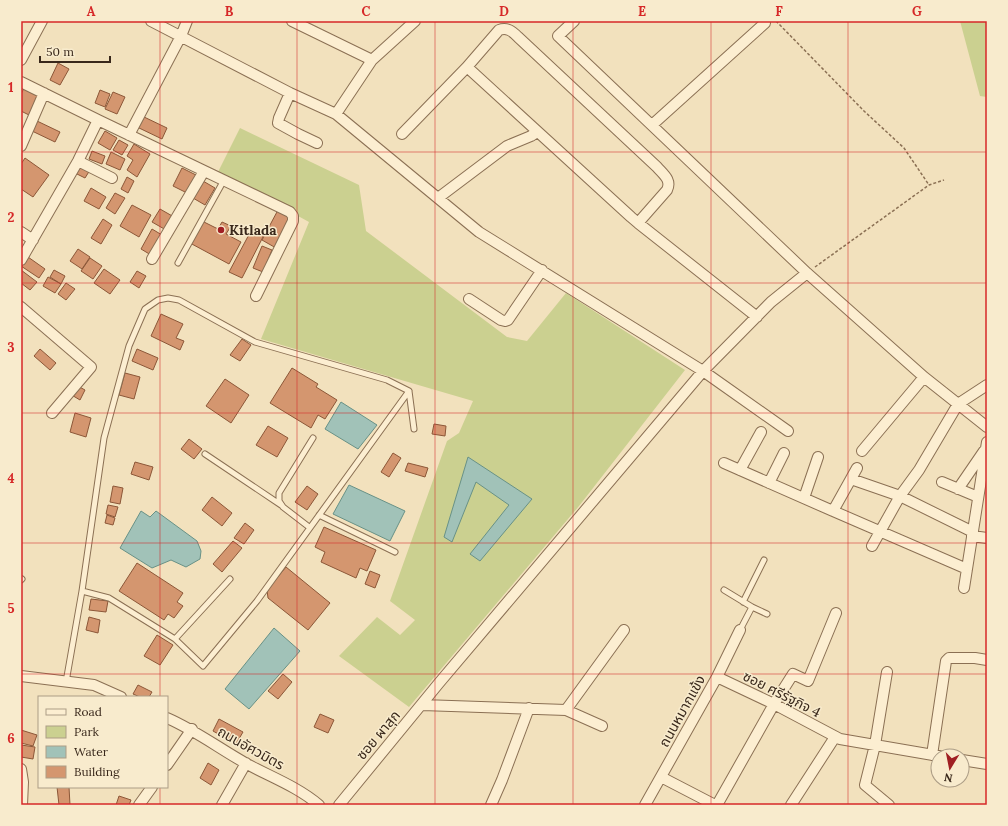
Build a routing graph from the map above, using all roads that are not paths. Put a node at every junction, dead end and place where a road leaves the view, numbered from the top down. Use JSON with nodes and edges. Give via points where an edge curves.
{"nodes":[{"id":1,"x":42,"y":21,"type":"edge"},
{"id":2,"x":151,"y":21,"type":"edge"},
{"id":3,"x":187,"y":21,"type":"edge"},
{"id":4,"x":292,"y":21,"type":"edge"},
{"id":5,"x":415,"y":21,"type":"edge"},
{"id":6,"x":574,"y":21,"type":"edge"},
{"id":7,"x":764,"y":23,"type":"dead end"},
{"id":8,"x":181,"y":36,"type":"junction"},
{"id":9,"x":21,"y":60,"type":"edge"},
{"id":10,"x":372,"y":60,"type":"junction"},
{"id":11,"x":467,"y":67,"type":"junction"},
{"id":12,"x":21,"y":82,"type":"edge"},
{"id":13,"x":44,"y":93,"type":"junction"},
{"id":14,"x":290,"y":93,"type":"junction"},
{"id":15,"x":336,"y":114,"type":"junction"},
{"id":16,"x":98,"y":120,"type":"junction"},
{"id":17,"x":652,"y":125,"type":"junction"},
{"id":18,"x":537,"y":132,"type":"junction"},
{"id":19,"x":402,"y":134,"type":"dead end"},
{"id":20,"x":129,"y":135,"type":"junction"},
{"id":21,"x":317,"y":142,"type":"dead end"},
{"id":22,"x":21,"y":146,"type":"edge"},
{"id":23,"x":78,"y":160,"type":"junction"},
{"id":24,"x":204,"y":171,"type":"junction"},
{"id":25,"x":112,"y":178,"type":"dead end"},
{"id":26,"x":224,"y":180,"type":"junction"},
{"id":27,"x":438,"y":198,"type":"junction"},
{"id":28,"x":638,"y":223,"type":"junction"},
{"id":29,"x":21,"y":232,"type":"edge"},
{"id":30,"x":33,"y":240,"type":"junction"},
{"id":31,"x":152,"y":259,"type":"dead end"},
{"id":32,"x":21,"y":260,"type":"edge"},
{"id":33,"x":178,"y":263,"type":"dead end"},
{"id":34,"x":542,"y":270,"type":"junction"},
{"id":35,"x":807,"y":273,"type":"junction"},
{"id":36,"x":256,"y":296,"type":"dead end"},
{"id":37,"x":468,"y":299,"type":"dead end"},
{"id":38,"x":21,"y":307,"type":"edge"},
{"id":39,"x":757,"y":317,"type":"junction"},
{"id":40,"x":703,"y":371,"type":"junction"},
{"id":41,"x":924,"y":377,"type":"junction"},
{"id":42,"x":987,"y":384,"type":"edge"},
{"id":43,"x":409,"y":391,"type":"junction"},
{"id":44,"x":958,"y":404,"type":"junction"},
{"id":45,"x":52,"y":413,"type":"dead end"},
{"id":46,"x":987,"y":427,"type":"edge"},
{"id":47,"x":414,"y":428,"type":"dead end"},
{"id":48,"x":788,"y":431,"type":"dead end"},
{"id":49,"x":760,"y":432,"type":"dead end"},
{"id":50,"x":313,"y":438,"type":"dead end"},
{"id":51,"x":987,"y":445,"type":"edge"},
{"id":52,"x":862,"y":450,"type":"dead end"},
{"id":53,"x":784,"y":452,"type":"dead end"},
{"id":54,"x":205,"y":454,"type":"dead end"},
{"id":55,"x":818,"y":457,"type":"dead end"},
{"id":56,"x":724,"y":463,"type":"dead end"},
{"id":57,"x":857,"y":468,"type":"dead end"},
{"id":58,"x":740,"y":470,"type":"junction"},
{"id":59,"x":985,"y":475,"type":"edge"},
{"id":60,"x":851,"y":480,"type":"junction"},
{"id":61,"x":942,"y":482,"type":"dead end"},
{"id":62,"x":769,"y":483,"type":"junction"},
{"id":63,"x":958,"y":489,"type":"junction"},
{"id":64,"x":900,"y":496,"type":"junction"},
{"id":65,"x":978,"y":497,"type":"junction"},
{"id":66,"x":804,"y":498,"type":"junction"},
{"id":67,"x":283,"y":507,"type":"junction"},
{"id":68,"x":833,"y":511,"type":"junction"},
{"id":69,"x":319,"y":515,"type":"junction"},
{"id":70,"x":310,"y":527,"type":"junction"},
{"id":71,"x":880,"y":532,"type":"junction"},
{"id":72,"x":972,"y":534,"type":"junction"},
{"id":73,"x":987,"y":538,"type":"edge"},
{"id":74,"x":872,"y":546,"type":"dead end"},
{"id":75,"x":394,"y":552,"type":"dead end"},
{"id":76,"x":764,"y":560,"type":"dead end"},
{"id":77,"x":967,"y":569,"type":"junction"},
{"id":78,"x":230,"y":579,"type":"dead end"},
{"id":79,"x":964,"y":588,"type":"dead end"},
{"id":80,"x":724,"y":590,"type":"dead end"},
{"id":81,"x":82,"y":592,"type":"junction"},
{"id":82,"x":743,"y":602,"type":"junction"},
{"id":83,"x":752,"y":607,"type":"junction"},
{"id":84,"x":836,"y":613,"type":"dead end"},
{"id":85,"x":768,"y":614,"type":"dead end"},
{"id":86,"x":624,"y":630,"type":"dead end"},
{"id":87,"x":740,"y":630,"type":"joint"},
{"id":88,"x":175,"y":639,"type":"junction"},
{"id":89,"x":987,"y":660,"type":"edge"},
{"id":90,"x":887,"y":672,"type":"dead end"},
{"id":91,"x":21,"y":676,"type":"edge"},
{"id":92,"x":717,"y":677,"type":"junction"},
{"id":93,"x":66,"y":682,"type":"junction"},
{"id":94,"x":119,"y":696,"type":"edge"},
{"id":95,"x":774,"y":704,"type":"junction"},
{"id":96,"x":422,"y":705,"type":"junction"},
{"id":97,"x":529,"y":708,"type":"junction"},
{"id":98,"x":566,"y":710,"type":"junction"},
{"id":99,"x":168,"y":718,"type":"edge"},
{"id":100,"x":602,"y":726,"type":"dead end"},
{"id":101,"x":192,"y":729,"type":"junction"},
{"id":102,"x":835,"y":736,"type":"junction"},
{"id":103,"x":875,"y":745,"type":"junction"},
{"id":104,"x":937,"y":748,"type":"edge"},
{"id":105,"x":930,"y":754,"type":"edge"},
{"id":106,"x":970,"y":761,"type":"edge"},
{"id":107,"x":246,"y":763,"type":"junction"},
{"id":108,"x":168,"y":764,"type":"edge"},
{"id":109,"x":987,"y":764,"type":"edge"},
{"id":110,"x":21,"y":769,"type":"edge"},
{"id":111,"x":661,"y":777,"type":"junction"},
{"id":112,"x":151,"y":788,"type":"edge"},
{"id":113,"x":22,"y":805,"type":"edge"},
{"id":114,"x":139,"y":805,"type":"edge"},
{"id":115,"x":222,"y":805,"type":"edge"},
{"id":116,"x":318,"y":805,"type":"edge"},
{"id":117,"x":339,"y":805,"type":"edge"},
{"id":118,"x":491,"y":805,"type":"edge"},
{"id":119,"x":645,"y":805,"type":"edge"},
{"id":120,"x":716,"y":805,"type":"edge"},
{"id":121,"x":791,"y":805,"type":"edge"},
{"id":122,"x":889,"y":805,"type":"edge"}],
"edges":[{"from":1,"to":9,"type":"street"},
{"from":2,"to":8,"type":"street"},
{"from":3,"to":8,"type":"street"},
{"from":4,"to":10,"type":"street"},
{"from":5,"to":10,"type":"street"},
{"from":6,"to":17,"type":"street","via":[[558,36]]},
{"from":7,"to":17,"type":"street"},
{"from":8,"to":14,"type":"street"},
{"from":8,"to":20,"type":"street"},
{"from":10,"to":15,"type":"street"},
{"from":11,"to":18,"type":"street"},
{"from":11,"to":19,"type":"street"},
{"from":11,"to":28,"type":"street","via":[[499,30],[507,29],[518,37],[669,180],[667,190]]},
{"from":12,"to":13,"type":"street"},
{"from":13,"to":16,"type":"street"},
{"from":13,"to":22,"type":"street"},
{"from":14,"to":15,"type":"street"},
{"from":14,"to":21,"type":"street","via":[[278,123]]},
{"from":15,"to":27,"type":"street"},
{"from":16,"to":20,"type":"street"},
{"from":16,"to":23,"type":"street"},
{"from":17,"to":35,"type":"street"},
{"from":18,"to":27,"type":"street","via":[[507,146]]},
{"from":18,"to":28,"type":"street"},
{"from":20,"to":24,"type":"street"},
{"from":23,"to":25,"type":"street"},
{"from":23,"to":30,"type":"street"},
{"from":24,"to":26,"type":"street"},
{"from":24,"to":31,"type":"street"},
{"from":26,"to":33,"type":"lane"},
{"from":26,"to":36,"type":"street","via":[[290,212],[293,216],[293,221]]},
{"from":27,"to":34,"type":"street","via":[[479,232]]},
{"from":28,"to":39,"type":"street"},
{"from":29,"to":30,"type":"street"},
{"from":30,"to":32,"type":"street"},
{"from":34,"to":37,"type":"street","via":[[508,320],[501,320]]},
{"from":34,"to":40,"type":"street"},
{"from":35,"to":39,"type":"street","name":"ซอย ผาสุก"},
{"from":35,"to":41,"type":"street"},
{"from":38,"to":45,"type":"street","via":[[91,367]]},
{"from":39,"to":40,"type":"street","name":"ซอย ผาสุก"},
{"from":40,"to":48,"type":"street"},
{"from":40,"to":96,"type":"street","name":"ซอย ผาสุก"},
{"from":41,"to":44,"type":"street"},
{"from":41,"to":52,"type":"street"},
{"from":42,"to":44,"type":"street"},
{"from":43,"to":47,"type":"lane"},
{"from":43,"to":69,"type":"lane"},
{"from":43,"to":81,"type":"lane","via":[[387,380],[255,342],[179,300],[158,300],[145,309],[129,346],[106,430]]},
{"from":44,"to":46,"type":"street"},
{"from":44,"to":64,"type":"street","via":[[919,470]]},
{"from":49,"to":58,"type":"street"},
{"from":50,"to":67,"type":"lane","via":[[279,493],[279,501]]},
{"from":51,"to":59,"type":"street"},
{"from":51,"to":63,"type":"street"},
{"from":53,"to":62,"type":"street"},
{"from":54,"to":67,"type":"lane"},
{"from":55,"to":66,"type":"street"},
{"from":56,"to":58,"type":"street"},
{"from":57,"to":60,"type":"street"},
{"from":58,"to":62,"type":"street"},
{"from":59,"to":65,"type":"street"},
{"from":60,"to":64,"type":"street"},
{"from":60,"to":68,"type":"street"},
{"from":61,"to":63,"type":"street"},
{"from":62,"to":66,"type":"street"},
{"from":63,"to":65,"type":"street"},
{"from":64,"to":71,"type":"street"},
{"from":64,"to":72,"type":"street"},
{"from":65,"to":72,"type":"street"},
{"from":66,"to":68,"type":"street"},
{"from":67,"to":70,"type":"lane"},
{"from":68,"to":71,"type":"street"},
{"from":69,"to":70,"type":"lane"},
{"from":69,"to":75,"type":"lane"},
{"from":70,"to":88,"type":"lane","via":[[257,601],[203,666]]},
{"from":71,"to":74,"type":"street"},
{"from":71,"to":77,"type":"street"},
{"from":72,"to":73,"type":"street"},
{"from":72,"to":77,"type":"street"},
{"from":76,"to":82,"type":"lane"},
{"from":77,"to":79,"type":"street"},
{"from":78,"to":88,"type":"lane"},
{"from":80,"to":82,"type":"lane"},
{"from":81,"to":88,"type":"lane","via":[[109,598]]},
{"from":81,"to":93,"type":"lane"},
{"from":82,"to":83,"type":"lane"},
{"from":83,"to":85,"type":"lane"},
{"from":83,"to":87,"type":"lane"},
{"from":84,"to":95,"type":"street","via":[[808,681],[793,674]]},
{"from":86,"to":98,"type":"street"},
{"from":87,"to":92,"type":"street","name":"ถนนหมากแข้ง"},
{"from":89,"to":104,"type":"street","via":[[949,658],[946,661]]},
{"from":90,"to":103,"type":"street"},
{"from":91,"to":93,"type":"street"},
{"from":92,"to":95,"type":"street","name":"ซอย ศรีรัฐกิจ 4"},
{"from":92,"to":111,"type":"street","name":"ถนนหมากแข้ง"},
{"from":93,"to":94,"type":"street","via":[[94,685]]},
{"from":95,"to":102,"type":"street","name":"ซอย ศรีรัฐกิจ 4"},
{"from":95,"to":120,"type":"street"},
{"from":96,"to":97,"type":"street"},
{"from":96,"to":117,"type":"street","name":"ซอย ผาสุก"},
{"from":97,"to":98,"type":"street"},
{"from":97,"to":118,"type":"street"},
{"from":98,"to":100,"type":"street"},
{"from":99,"to":101,"type":"street","name":"ถนนอัศวมิตร"},
{"from":101,"to":107,"type":"street","name":"ถนนอัศวมิตร"},
{"from":101,"to":108,"type":"street"},
{"from":102,"to":103,"type":"street","name":"ซอย ศรีรัฐกิจ 4"},
{"from":102,"to":121,"type":"street"},
{"from":103,"to":105,"type":"street","name":"ซอย ศรีรัฐกิจ 4"},
{"from":103,"to":122,"type":"street","via":[[865,785]]},
{"from":106,"to":109,"type":"street"},
{"from":107,"to":115,"type":"street"},
{"from":107,"to":116,"type":"street","name":"ถนนอัศวมิตร","via":[[288,784]]},
{"from":110,"to":113,"type":"street"},
{"from":111,"to":119,"type":"street","name":"ถนนหมากแข้ง"},
{"from":111,"to":120,"type":"street"},
{"from":112,"to":114,"type":"street"}]}
